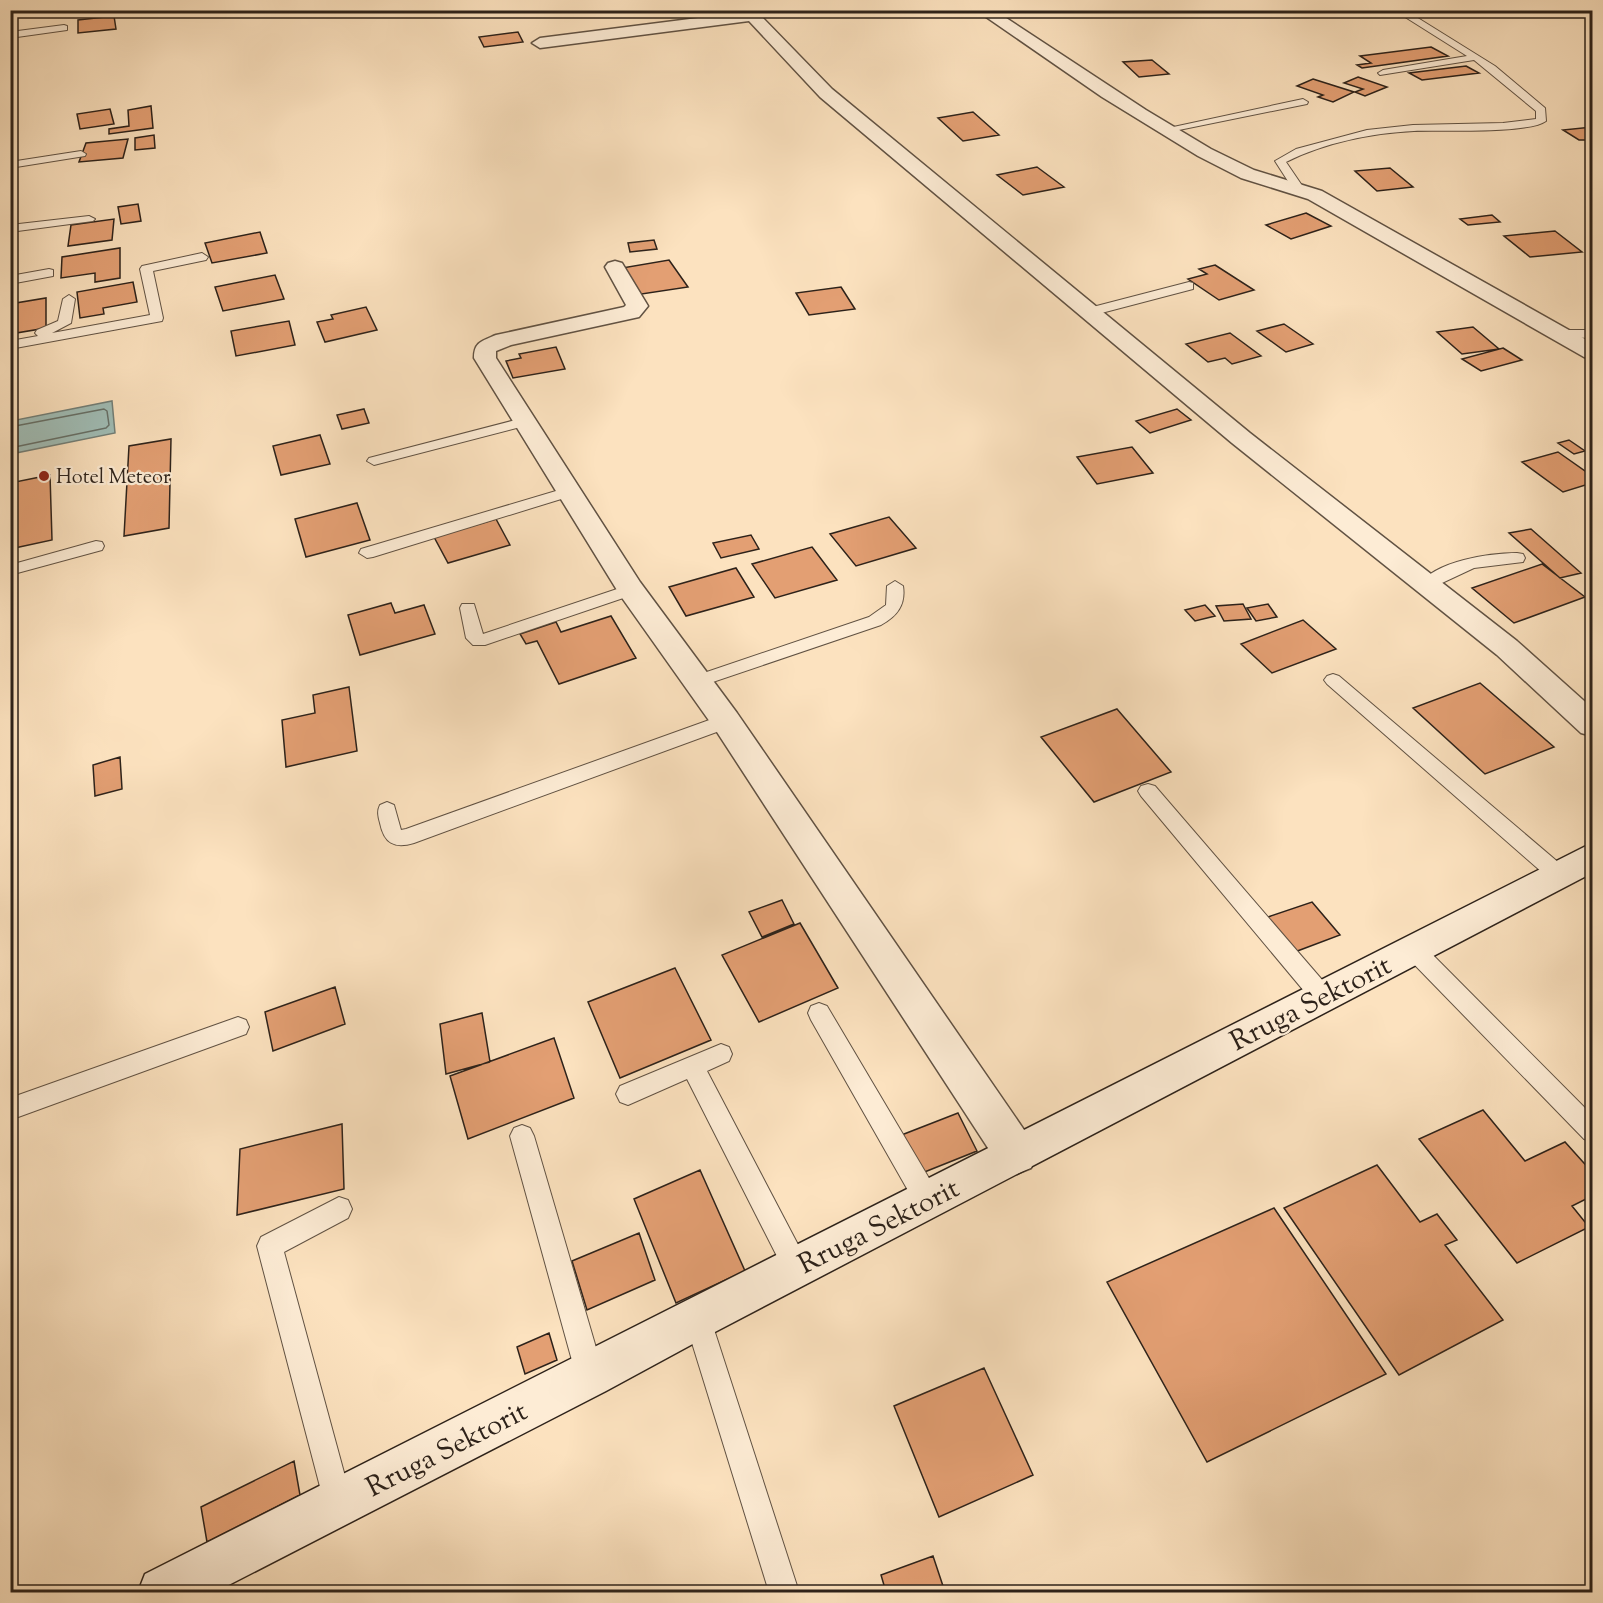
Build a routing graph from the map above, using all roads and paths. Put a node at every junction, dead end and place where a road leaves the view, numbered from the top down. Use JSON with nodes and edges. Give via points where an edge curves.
{"nodes":[{"id":1,"x":983,"y":10,"type":"edge"},
{"id":2,"x":1398,"y":10,"type":"edge"},
{"id":3,"x":64,"y":28,"type":"dead end"},
{"id":4,"x":10,"y":35,"type":"edge"},
{"id":5,"x":540,"y":43,"type":"dead end"},
{"id":6,"x":1472,"y":58,"type":"junction"},
{"id":7,"x":1383,"y":73,"type":"dead end"},
{"id":8,"x":1303,"y":102,"type":"dead end"},
{"id":9,"x":1169,"y":129,"type":"junction"},
{"id":10,"x":81,"y":154,"type":"dead end"},
{"id":11,"x":10,"y":165,"type":"edge"},
{"id":12,"x":1296,"y":187,"type":"junction"},
{"id":13,"x":89,"y":219,"type":"dead end"},
{"id":14,"x":10,"y":229,"type":"edge"},
{"id":15,"x":202,"y":257,"type":"dead end"},
{"id":16,"x":615,"y":267,"type":"dead end"},
{"id":17,"x":49,"y":273,"type":"dead end"},
{"id":18,"x":10,"y":280,"type":"edge"},
{"id":19,"x":1189,"y":286,"type":"dead end"},
{"id":20,"x":69,"y":299,"type":"dead end"},
{"id":21,"x":1090,"y":312,"type":"junction"},
{"id":22,"x":1563,"y":334,"type":"junction"},
{"id":23,"x":1593,"y":334,"type":"edge"},
{"id":24,"x":17,"y":344,"type":"edge"},
{"id":25,"x":1593,"y":352,"type":"edge"},
{"id":26,"x":523,"y":422,"type":"junction"},
{"id":27,"x":374,"y":461,"type":"dead end"},
{"id":28,"x":566,"y":493,"type":"junction"},
{"id":29,"x":96,"y":546,"type":"dead end"},
{"id":30,"x":367,"y":553,"type":"dead end"},
{"id":31,"x":1517,"y":558,"type":"dead end"},
{"id":32,"x":10,"y":570,"type":"edge"},
{"id":33,"x":1427,"y":585,"type":"junction"},
{"id":34,"x":895,"y":586,"type":"dead end"},
{"id":35,"x":632,"y":590,"type":"junction"},
{"id":36,"x":468,"y":608,"type":"dead end"},
{"id":37,"x":1333,"y":680,"type":"dead end"},
{"id":38,"x":695,"y":682,"type":"junction"},
{"id":39,"x":726,"y":721,"type":"junction"},
{"id":40,"x":1593,"y":725,"type":"edge"},
{"id":41,"x":1148,"y":791,"type":"dead end"},
{"id":42,"x":387,"y":810,"type":"dead end"},
{"id":43,"x":1575,"y":866,"type":"edge"},
{"id":44,"x":1413,"y":949,"type":"junction"},
{"id":45,"x":1322,"y":996,"type":"junction"},
{"id":46,"x":819,"y":1013,"type":"dead end"},
{"id":47,"x":238,"y":1026,"type":"dead end"},
{"id":48,"x":721,"y":1054,"type":"dead end"},
{"id":49,"x":693,"y":1067,"type":"junction"},
{"id":50,"x":628,"y":1095,"type":"dead end"},
{"id":51,"x":10,"y":1109,"type":"edge"},
{"id":52,"x":1593,"y":1131,"type":"edge"},
{"id":53,"x":522,"y":1136,"type":"dead end"},
{"id":54,"x":1016,"y":1154,"type":"junction"},
{"id":55,"x":927,"y":1199,"type":"junction"},
{"id":56,"x":339,"y":1209,"type":"dead end"},
{"id":57,"x":796,"y":1267,"type":"junction"},
{"id":58,"x":697,"y":1317,"type":"junction"},
{"id":59,"x":590,"y":1375,"type":"junction"},
{"id":60,"x":338,"y":1502,"type":"junction"},
{"id":61,"x":164,"y":1593,"type":"edge"},
{"id":62,"x":784,"y":1593,"type":"edge"}],
"edges":[{"from":1,"to":9,"type":"street"},
{"from":2,"to":6,"type":"lane"},
{"from":3,"to":4,"type":"lane"},
{"from":5,"to":21,"type":"street","via":[[753,16],[826,93]]},
{"from":6,"to":7,"type":"lane"},
{"from":6,"to":12,"type":"lane","via":[[1536,106],[1543,115],[1541,121],[1378,131],[1306,149],[1280,161]]},
{"from":8,"to":9,"type":"lane"},
{"from":9,"to":12,"type":"street","via":[[1239,170]]},
{"from":10,"to":11,"type":"lane"},
{"from":12,"to":22,"type":"street"},
{"from":13,"to":14,"type":"lane"},
{"from":15,"to":24,"type":"lane","via":[[146,269],[157,318]]},
{"from":16,"to":26,"type":"street","via":[[637,306],[631,312],[511,338],[485,348],[486,358]]},
{"from":17,"to":18,"type":"lane"},
{"from":19,"to":21,"type":"lane"},
{"from":20,"to":24,"type":"lane","via":[[62,326]]},
{"from":21,"to":33,"type":"street"},
{"from":22,"to":23,"type":"lane"},
{"from":22,"to":25,"type":"street"},
{"from":26,"to":27,"type":"lane"},
{"from":26,"to":28,"type":"street"},
{"from":28,"to":30,"type":"lane"},
{"from":28,"to":35,"type":"street"},
{"from":29,"to":32,"type":"lane"},
{"from":31,"to":33,"type":"lane","via":[[1487,560],[1436,577]]},
{"from":33,"to":40,"type":"street","via":[[1507,648]]},
{"from":34,"to":38,"type":"lane","via":[[898,600],[891,612],[875,621]]},
{"from":35,"to":36,"type":"lane","via":[[479,641]]},
{"from":35,"to":38,"type":"street"},
{"from":37,"to":43,"type":"lane"},
{"from":38,"to":39,"type":"street"},
{"from":39,"to":42,"type":"lane","via":[[407,837],[392,835]]},
{"from":39,"to":54,"type":"street"},
{"from":41,"to":45,"type":"lane"},
{"from":43,"to":44,"type":"street","name":"Rruga Sektorit"},
{"from":44,"to":45,"type":"street","name":"Rruga Sektorit"},
{"from":44,"to":52,"type":"lane"},
{"from":45,"to":54,"type":"street","name":"Rruga Sektorit"},
{"from":46,"to":55,"type":"lane"},
{"from":47,"to":51,"type":"lane"},
{"from":48,"to":49,"type":"lane"},
{"from":49,"to":50,"type":"lane"},
{"from":49,"to":57,"type":"lane"},
{"from":53,"to":59,"type":"lane"},
{"from":54,"to":55,"type":"street","name":"Rruga Sektorit"},
{"from":55,"to":57,"type":"street","name":"Rruga Sektorit"},
{"from":56,"to":60,"type":"lane","via":[[270,1246]]},
{"from":57,"to":58,"type":"street","name":"Rruga Sektorit"},
{"from":58,"to":59,"type":"street","name":"Rruga Sektorit"},
{"from":58,"to":62,"type":"lane"},
{"from":59,"to":60,"type":"street","name":"Rruga Sektorit"},
{"from":60,"to":61,"type":"street","name":"Rruga Sektorit"}]}
